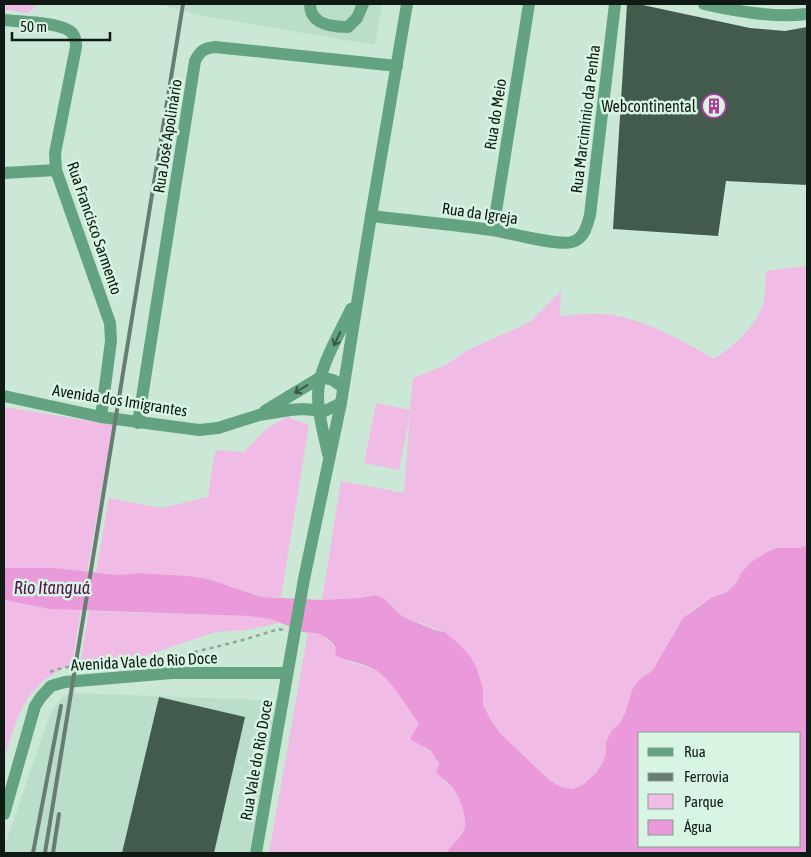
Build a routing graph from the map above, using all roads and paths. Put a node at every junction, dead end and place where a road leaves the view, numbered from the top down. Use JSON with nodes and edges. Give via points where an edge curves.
{"nodes":[{"id":1,"x":310,"y":4,"type":"edge"},
{"id":2,"x":363,"y":4,"type":"edge"},
{"id":3,"x":407,"y":4,"type":"edge"},
{"id":4,"x":529,"y":4,"type":"edge"},
{"id":5,"x":615,"y":4,"type":"edge"},
{"id":6,"x":704,"y":4,"type":"edge"},
{"id":7,"x":807,"y":14,"type":"edge"},
{"id":8,"x":4,"y":20,"type":"edge"},
{"id":9,"x":397,"y":66,"type":"junction"},
{"id":10,"x":4,"y":170,"type":"edge"},
{"id":11,"x":56,"y":170,"type":"junction"},
{"id":12,"x":371,"y":216,"type":"junction"},
{"id":13,"x":493,"y":230,"type":"junction"},
{"id":14,"x":582,"y":236,"type":"joint"},
{"id":15,"x":358,"y":295,"type":"junction"},
{"id":16,"x":320,"y":377,"type":"junction"},
{"id":17,"x":343,"y":387,"type":"junction"},
{"id":18,"x":4,"y":396,"type":"edge"},
{"id":19,"x":341,"y":403,"type":"junction"},
{"id":20,"x":320,"y":411,"type":"junction"},
{"id":21,"x":259,"y":415,"type":"junction"},
{"id":22,"x":101,"y":417,"type":"junction"},
{"id":23,"x":138,"y":423,"type":"junction"},
{"id":24,"x":330,"y":461,"type":"junction"},
{"id":25,"x":287,"y":673,"type":"junction"},
{"id":26,"x":4,"y":814,"type":"edge"},
{"id":27,"x":256,"y":853,"type":"edge"}],
"edges":[{"from":1,"to":2,"type":"street","via":[[310,10],[318,21],[348,27],[357,18]]},
{"from":3,"to":9,"type":"street","name":"Rua Vale do Rio Doce"},
{"from":4,"to":13,"type":"street","name":"Rua do Meio"},
{"from":5,"to":14,"type":"street","name":"Rua Marcimínio da Penha","via":[[590,216]]},
{"from":6,"to":7,"type":"street","via":[[770,16]]},
{"from":8,"to":11,"type":"street","name":"Rua Francisco Sarmento","via":[[58,26],[70,30],[76,38],[55,153]]},
{"from":9,"to":12,"type":"street","name":"Rua Vale do Rio Doce"},
{"from":9,"to":23,"type":"street","name":"Rua José Apolinário","via":[[215,47],[206,47],[200,52],[195,61]]},
{"from":10,"to":11,"type":"street"},
{"from":11,"to":22,"type":"street","name":"Rua Francisco Sarmento","via":[[110,323],[111,341]]},
{"from":12,"to":13,"type":"street","name":"Rua da Igreja"},
{"from":12,"to":15,"type":"street","name":"Rua Vale do Rio Doce"},
{"from":13,"to":14,"type":"street","name":"Rua da Igreja","via":[[561,243],[573,242]]},
{"from":15,"to":16,"type":"street","one_way":true},
{"from":15,"to":17,"type":"street","name":"Rua Vale do Rio Doce"},
{"from":16,"to":17,"type":"street"},
{"from":16,"to":20,"type":"street"},
{"from":16,"to":21,"type":"street","name":"Avenida dos Imigrantes","one_way":true},
{"from":17,"to":19,"type":"street","name":"Rua Vale do Rio Doce"},
{"from":18,"to":22,"type":"street","name":"Avenida dos Imigrantes"},
{"from":19,"to":20,"type":"street","name":"Avenida dos Imigrantes","via":[[330,410]]},
{"from":19,"to":24,"type":"street","name":"Rua Vale do Rio Doce"},
{"from":20,"to":21,"type":"street","name":"Avenida dos Imigrantes","via":[[303,409]]},
{"from":20,"to":24,"type":"street"},
{"from":21,"to":23,"type":"street","name":"Avenida dos Imigrantes","via":[[218,428],[199,430]]},
{"from":22,"to":23,"type":"street","name":"Avenida dos Imigrantes"},
{"from":24,"to":25,"type":"street","name":"Rua Vale do Rio Doce"},
{"from":25,"to":26,"type":"street","name":"Avenida Vale do Rio Doce","via":[[172,673],[51,686],[33,712]]},
{"from":25,"to":27,"type":"street","name":"Rua Vale do Rio Doce"}]}
